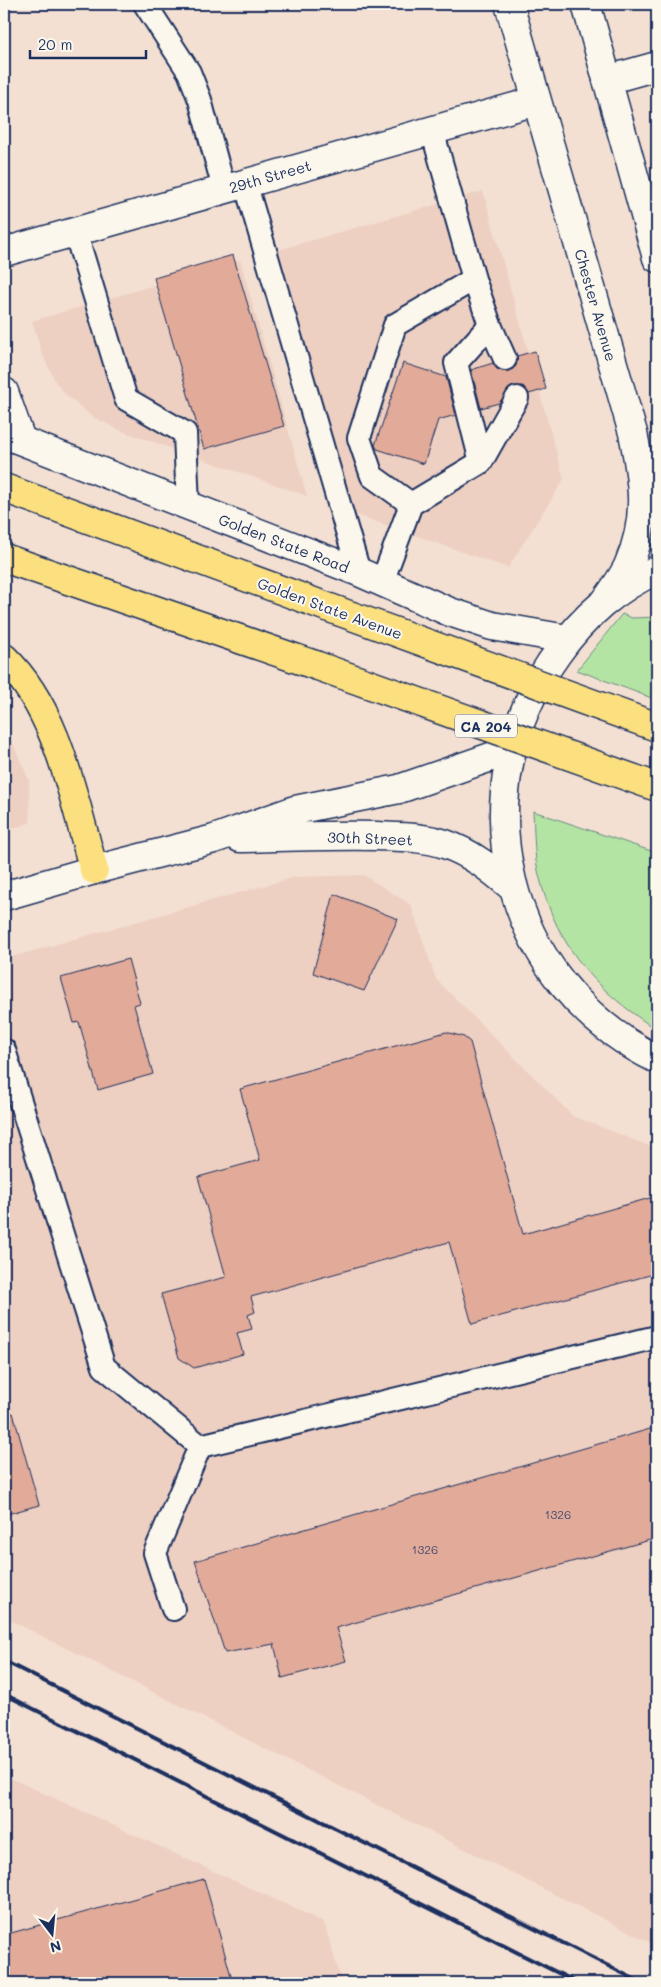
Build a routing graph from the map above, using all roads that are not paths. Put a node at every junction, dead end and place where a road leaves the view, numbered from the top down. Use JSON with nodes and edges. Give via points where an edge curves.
{"nodes":[{"id":1,"x":145,"y":4,"type":"edge"},
{"id":2,"x":509,"y":4,"type":"edge"},
{"id":3,"x":586,"y":4,"type":"edge"},
{"id":4,"x":657,"y":66,"type":"edge"},
{"id":5,"x":607,"y":80,"type":"junction"},
{"id":6,"x":536,"y":101,"type":"junction"},
{"id":7,"x":432,"y":130,"type":"junction"},
{"id":8,"x":234,"y":186,"type":"junction"},
{"id":9,"x":75,"y":231,"type":"junction"},
{"id":10,"x":4,"y":252,"type":"edge"},
{"id":11,"x":657,"y":258,"type":"edge"},
{"id":12,"x":474,"y":279,"type":"junction"},
{"id":13,"x":490,"y":325,"type":"junction"},
{"id":14,"x":505,"y":359,"type":"dead end"},
{"id":15,"x":4,"y":392,"type":"edge"},
{"id":16,"x":517,"y":398,"type":"dead end"},
{"id":17,"x":12,"y":437,"type":"edge"},
{"id":18,"x":480,"y":462,"type":"junction"},
{"id":19,"x":4,"y":488,"type":"edge"},
{"id":20,"x":411,"y":504,"type":"junction"},
{"id":21,"x":188,"y":507,"type":"junction"},
{"id":22,"x":4,"y":558,"type":"edge"},
{"id":23,"x":657,"y":570,"type":"edge"},
{"id":24,"x":370,"y":577,"type":"junction"},
{"id":25,"x":604,"y":602,"type":"junction"},
{"id":26,"x":567,"y":639,"type":"junction"},
{"id":27,"x":4,"y":658,"type":"edge"},
{"id":28,"x":657,"y":727,"type":"edge"},
{"id":29,"x":511,"y":750,"type":"junction"},
{"id":30,"x":657,"y":787,"type":"edge"},
{"id":31,"x":214,"y":839,"type":"junction"},
{"id":32,"x":94,"y":870,"type":"junction"},
{"id":33,"x":512,"y":887,"type":"junction"},
{"id":34,"x":4,"y":896,"type":"edge"},
{"id":35,"x":4,"y":1050,"type":"edge"},
{"id":36,"x":657,"y":1059,"type":"edge"},
{"id":37,"x":657,"y":1338,"type":"edge"},
{"id":38,"x":200,"y":1446,"type":"junction"},
{"id":39,"x":173,"y":1609,"type":"dead end"}],
"edges":[{"from":1,"to":8,"type":"lane","via":[[189,72]]},
{"from":2,"to":6,"type":"main road","name":"Chester Avenue"},
{"from":3,"to":5,"type":"main road"},
{"from":4,"to":5,"type":"main road"},
{"from":5,"to":11,"type":"main road"},
{"from":6,"to":7,"type":"main road","name":"29th Street"},
{"from":6,"to":25,"type":"main road","name":"Chester Avenue","via":[[633,433],[642,476],[644,496],[638,540],[627,568]]},
{"from":7,"to":8,"type":"main road","name":"29th Street"},
{"from":7,"to":12,"type":"lane"},
{"from":8,"to":9,"type":"main road","name":"29th Street"},
{"from":8,"to":24,"type":"lane"},
{"from":9,"to":10,"type":"main road","name":"29th Street"},
{"from":9,"to":21,"type":"lane","via":[[126,399],[186,433]]},
{"from":12,"to":13,"type":"lane"},
{"from":12,"to":20,"type":"lane","via":[[395,325],[358,438],[372,476]]},
{"from":13,"to":14,"type":"lane"},
{"from":13,"to":18,"type":"lane","via":[[456,363]]},
{"from":15,"to":17,"type":"main road"},
{"from":16,"to":18,"type":"lane"},
{"from":17,"to":21,"type":"main road","name":"Golden State Road"},
{"from":18,"to":20,"type":"lane"},
{"from":19,"to":28,"type":"highway","name":"Golden State Avenue","bridge":true},
{"from":20,"to":24,"type":"lane"},
{"from":21,"to":24,"type":"main road","name":"Golden State Road"},
{"from":22,"to":30,"type":"highway","number":"CA 204","bridge":true},
{"from":23,"to":25,"type":"main road"},
{"from":24,"to":26,"type":"main road","name":"Golden State Road","via":[[450,612],[492,626]]},
{"from":25,"to":26,"type":"main road"},
{"from":26,"to":29,"type":"main road","via":[[527,703]]},
{"from":27,"to":32,"type":"highway","via":[[41,708],[60,754]]},
{"from":29,"to":31,"type":"main road","name":"30th Street","via":[[399,789],[295,810]]},
{"from":29,"to":33,"type":"main road","via":[[503,796],[504,841]]},
{"from":31,"to":32,"type":"main road","name":"30th Street"},
{"from":31,"to":33,"type":"main road","name":"30th Street","via":[[402,837],[443,843],[490,868]]},
{"from":32,"to":34,"type":"main road","name":"30th Street"},
{"from":33,"to":36,"type":"main road","via":[[532,937],[561,982],[598,1021],[635,1048]]},
{"from":35,"to":38,"type":"lane","via":[[104,1367]]},
{"from":37,"to":38,"type":"lane"},
{"from":38,"to":39,"type":"lane","via":[[155,1553]]}]}
